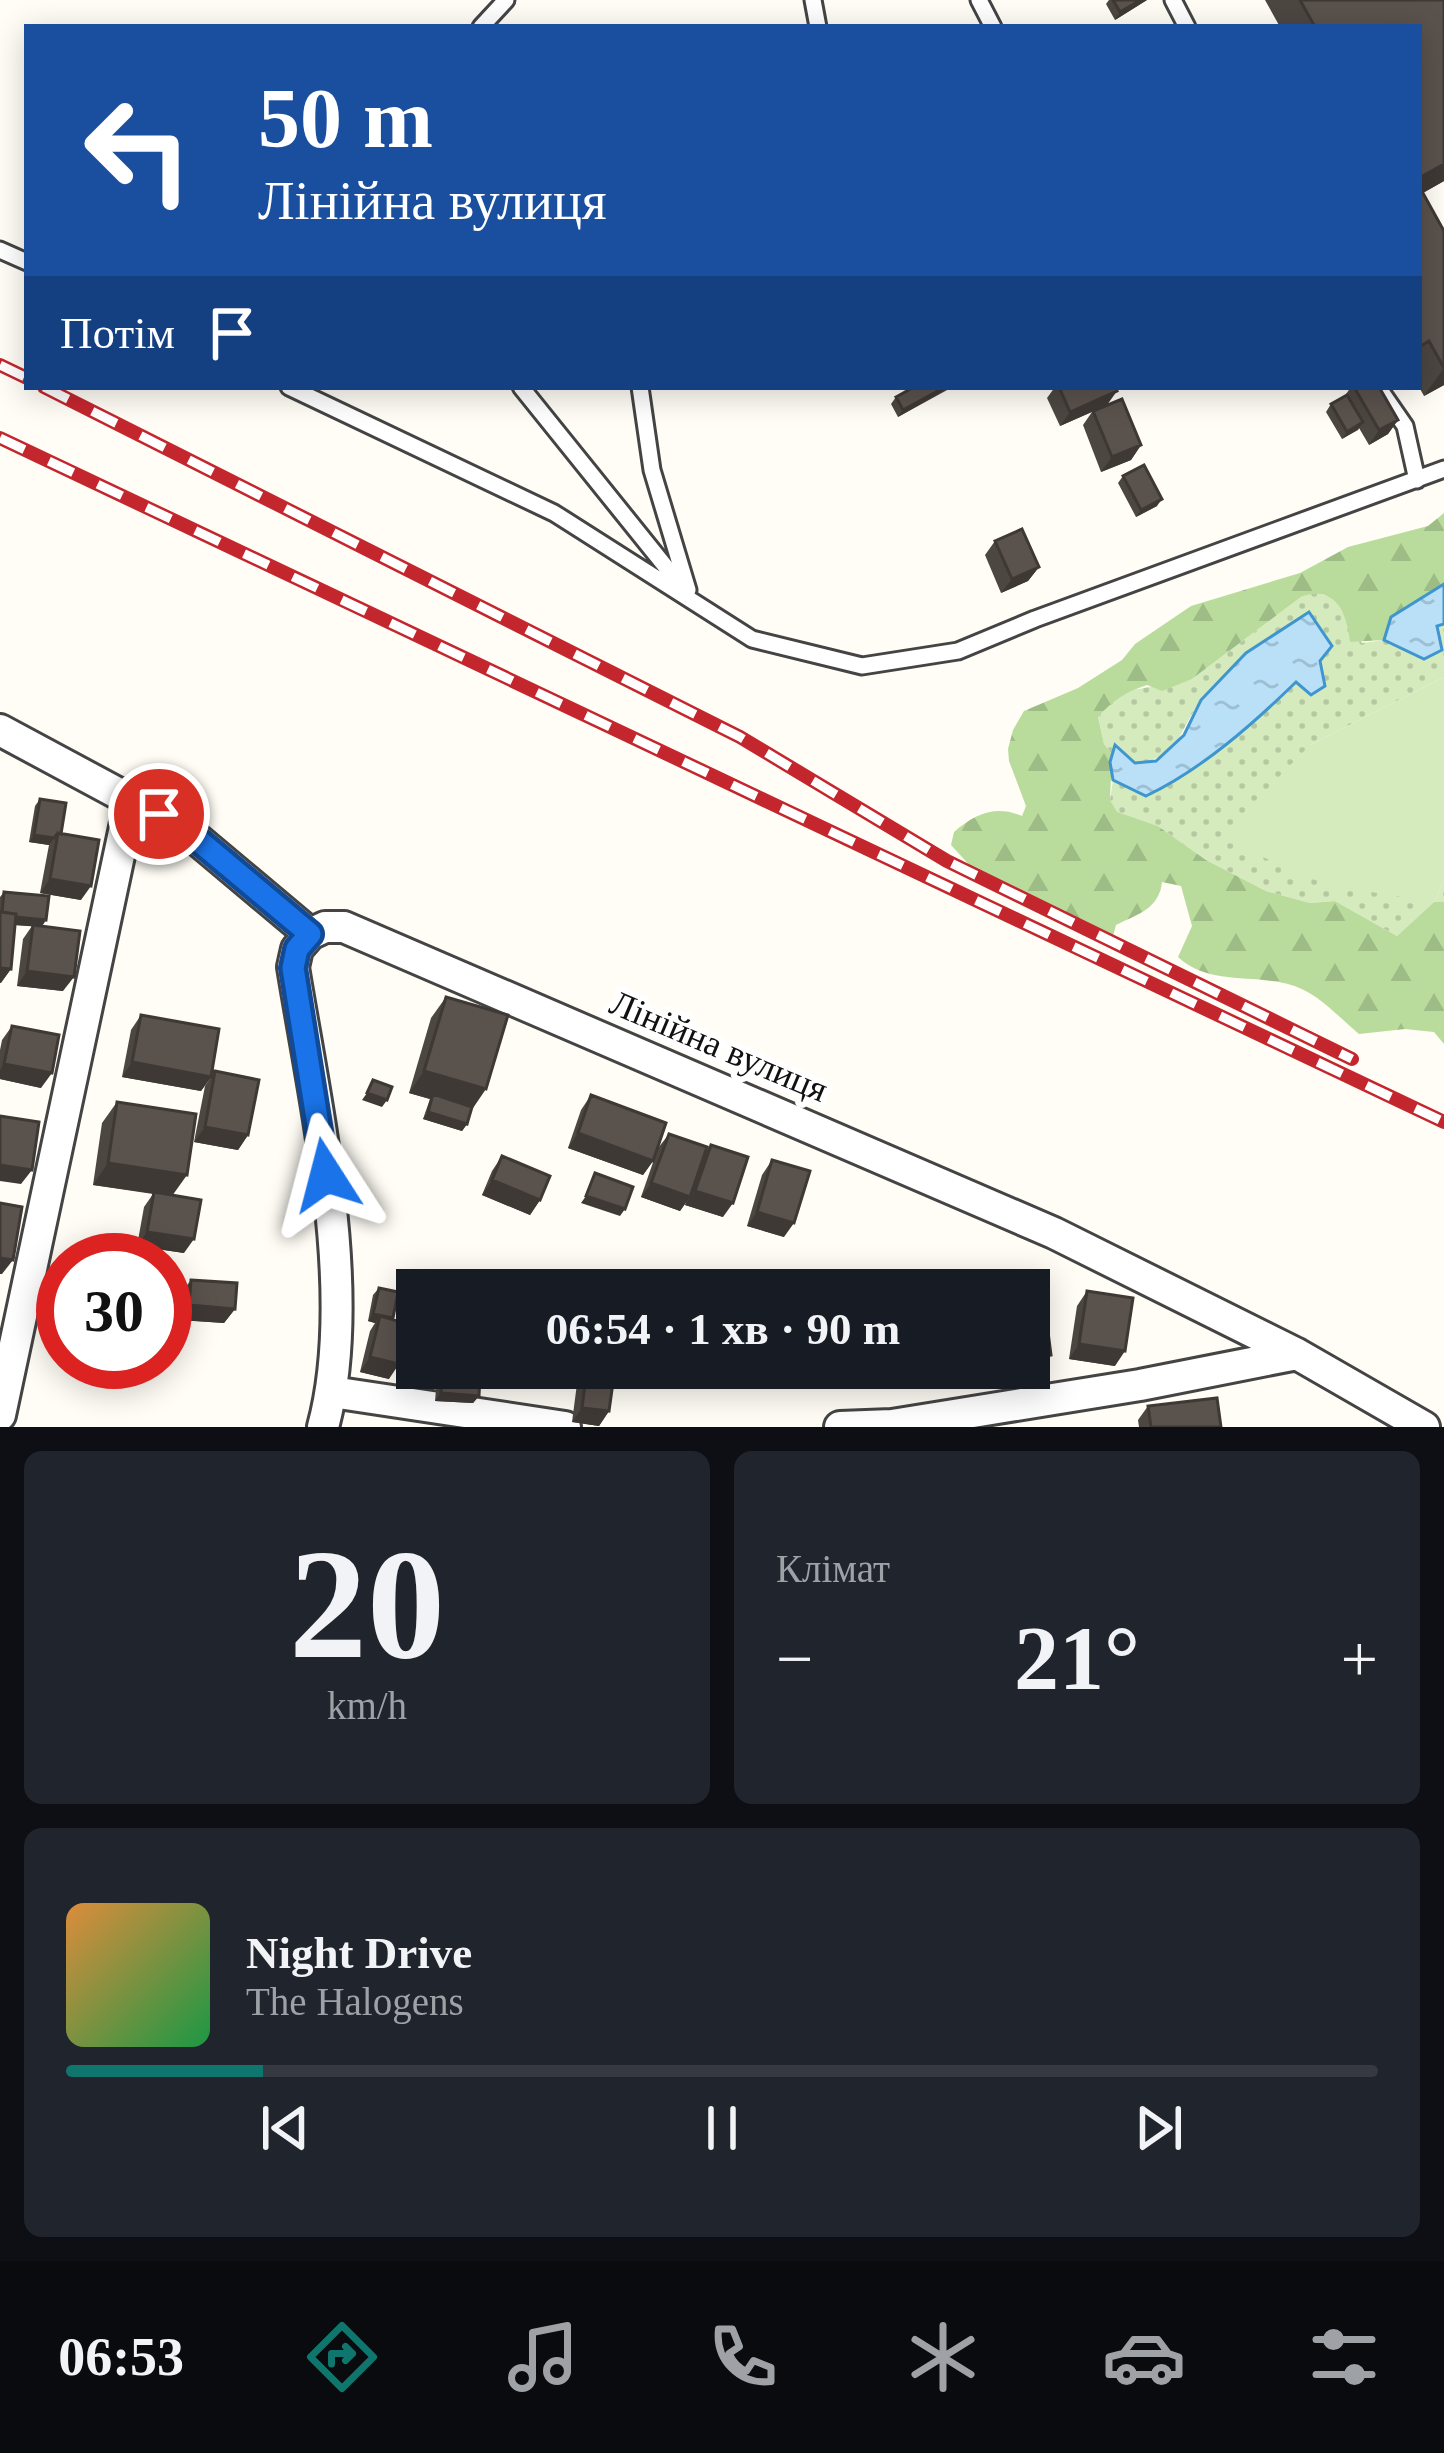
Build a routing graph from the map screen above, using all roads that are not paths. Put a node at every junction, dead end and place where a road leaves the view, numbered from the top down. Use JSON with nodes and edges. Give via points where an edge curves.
{"nodes":[{"id":1,"x":506,"y":0,"type":"edge"},
{"id":2,"x":484,"y":24,"type":"edge"},
{"id":3,"x":295,"y":390,"type":"edge"},
{"id":4,"x":523,"y":390,"type":"edge"},
{"id":5,"x":640,"y":390,"type":"edge"},
{"id":6,"x":1380,"y":390,"type":"edge"},
{"id":7,"x":1444,"y":470,"type":"edge"},
{"id":8,"x":1417,"y":480,"type":"junction"},
{"id":9,"x":691,"y":598,"type":"junction"},
{"id":10,"x":0,"y":730,"type":"edge"},
{"id":11,"x":131,"y":799,"type":"junction"},
{"id":12,"x":310,"y":934,"type":"junction"},
{"id":13,"x":1297,"y":1354,"type":"junction"},
{"id":14,"x":332,"y":1392,"type":"junction"},
{"id":15,"x":0,"y":1415,"type":"edge"},
{"id":16,"x":323,"y":1427,"type":"edge"},
{"id":17,"x":566,"y":1427,"type":"edge"},
{"id":18,"x":840,"y":1427,"type":"edge"},
{"id":19,"x":1424,"y":1427,"type":"edge"}],
"edges":[{"from":1,"to":2,"type":"lane"},
{"from":3,"to":9,"type":"lane","via":[[554,513]]},
{"from":4,"to":9,"type":"lane"},
{"from":5,"to":9,"type":"lane","via":[[652,470]]},
{"from":6,"to":8,"type":"lane","via":[[1405,426]]},
{"from":7,"to":8,"type":"lane"},
{"from":8,"to":9,"type":"lane","via":[[958,651],[862,666],[752,639]]},
{"from":10,"to":11,"type":"street"},
{"from":11,"to":12,"type":"street","via":[[186,830]]},
{"from":11,"to":15,"type":"street"},
{"from":12,"to":13,"type":"street","name":"Лінійна вулиця","via":[[344,926],[1054,1233]]},
{"from":12,"to":14,"type":"street","via":[[293,968],[331,1213]]},
{"from":13,"to":18,"type":"street","via":[[892,1425]]},
{"from":13,"to":19,"type":"street","name":"Лінійна вулиця"},
{"from":14,"to":16,"type":"street"},
{"from":14,"to":17,"type":"street"}]}
